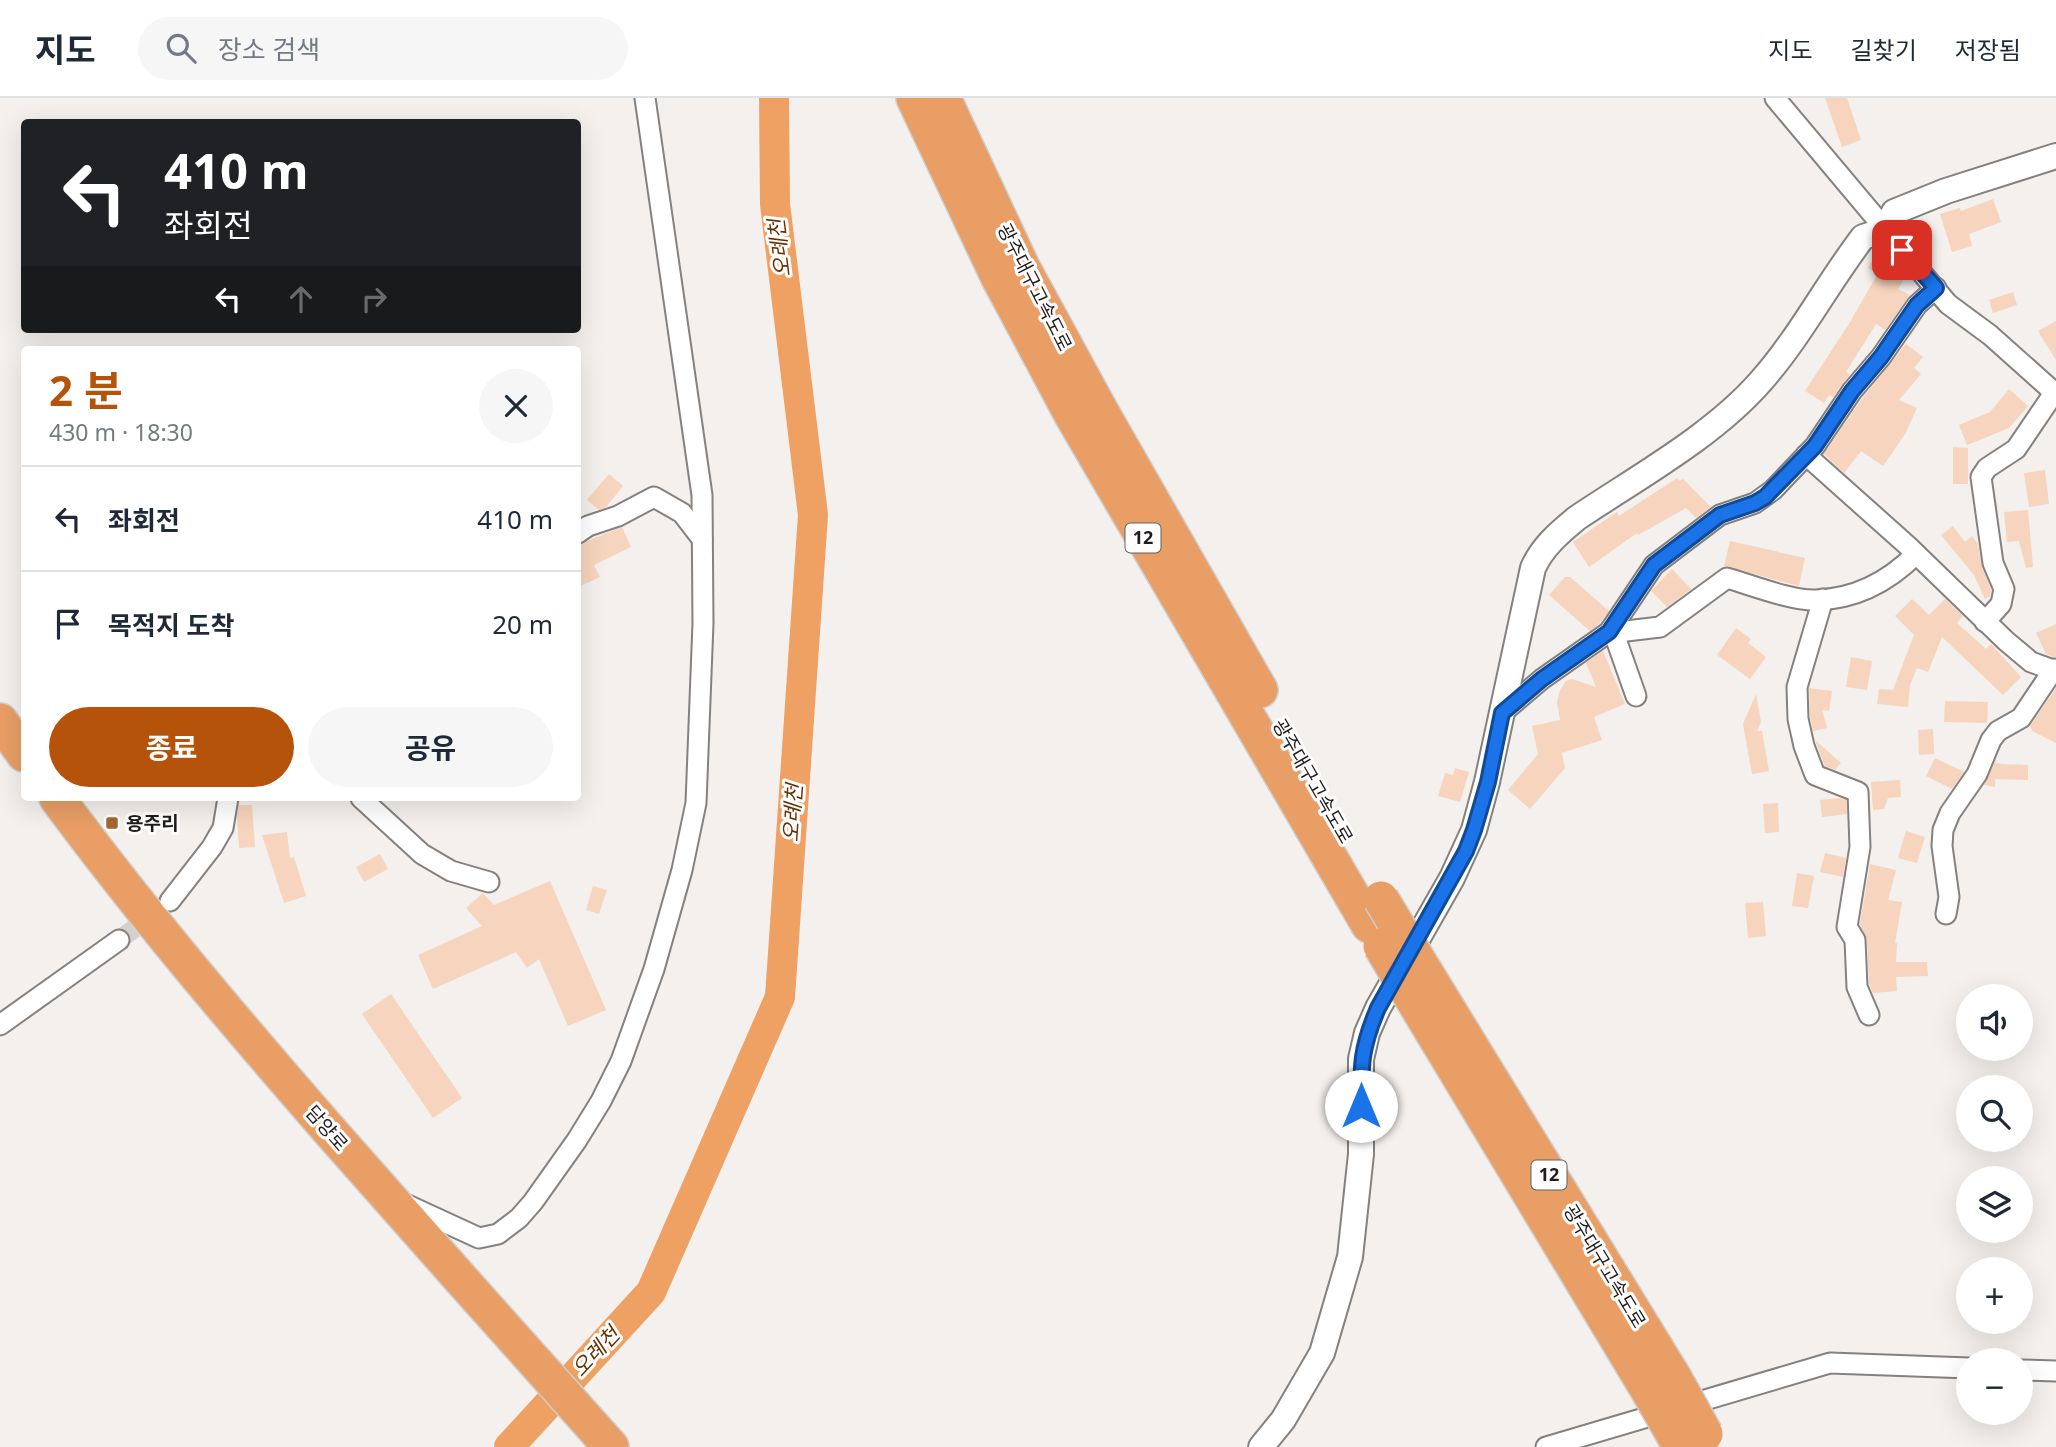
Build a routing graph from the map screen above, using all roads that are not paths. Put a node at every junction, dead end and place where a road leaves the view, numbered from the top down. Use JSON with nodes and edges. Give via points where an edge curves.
{"nodes":[{"id":1,"x":645,"y":98,"type":"edge"},
{"id":2,"x":914,"y":98,"type":"edge"},
{"id":3,"x":1775,"y":98,"type":"edge"},
{"id":4,"x":945,"y":122,"type":"edge"},
{"id":5,"x":2056,"y":156,"type":"edge"},
{"id":6,"x":1885,"y":230,"type":"junction"},
{"id":7,"x":1936,"y":288,"type":"junction"},
{"id":8,"x":2055,"y":394,"type":"edge"},
{"id":9,"x":1806,"y":455,"type":"junction"},
{"id":10,"x":581,"y":531,"type":"edge"},
{"id":11,"x":702,"y":539,"type":"junction"},
{"id":12,"x":1916,"y":554,"type":"junction"},
{"id":13,"x":1823,"y":599,"type":"junction"},
{"id":14,"x":1985,"y":622,"type":"junction"},
{"id":15,"x":1612,"y":628,"type":"junction"},
{"id":16,"x":2055,"y":670,"type":"edge"},
{"id":17,"x":1636,"y":696,"type":"dead end"},
{"id":18,"x":1502,"y":713,"type":"junction"},
{"id":19,"x":0,"y":721,"type":"edge"},
{"id":20,"x":21,"y":750,"type":"edge"},
{"id":21,"x":59,"y":801,"type":"edge"},
{"id":22,"x":228,"y":801,"type":"edge"},
{"id":23,"x":364,"y":801,"type":"edge"},
{"id":24,"x":489,"y":882,"type":"dead end"},
{"id":25,"x":170,"y":901,"type":"tunnel mouth"},
{"id":26,"x":1946,"y":914,"type":"dead end"},
{"id":27,"x":119,"y":940,"type":"tunnel mouth"},
{"id":28,"x":1869,"y":1015,"type":"dead end"},
{"id":29,"x":0,"y":1025,"type":"edge"},
{"id":30,"x":386,"y":1195,"type":"junction"},
{"id":31,"x":1956,"y":1368,"type":"edge"},
{"id":32,"x":2033,"y":1370,"type":"edge"},
{"id":33,"x":2056,"y":1371,"type":"edge"},
{"id":34,"x":1694,"y":1443,"type":"edge"},
{"id":35,"x":611,"y":1447,"type":"edge"},
{"id":36,"x":1261,"y":1447,"type":"edge"},
{"id":37,"x":1546,"y":1447,"type":"edge"}],
"edges":[{"from":1,"to":11,"type":"street","via":[[697,456]]},
{"from":2,"to":4,"type":"highway","name":"광주대구고속도로","number":"12"},
{"from":3,"to":6,"type":"street"},
{"from":4,"to":34,"type":"highway","name":"광주대구고속도로","number":"12","bridge":true,"via":[[1375,912]]},
{"from":5,"to":6,"type":"street","via":[[1913,203],[1894,212]]},
{"from":6,"to":7,"type":"street"},
{"from":6,"to":18,"type":"street","via":[[1863,237],[1772,368],[1739,403],[1712,427],[1577,517],[1543,549],[1533,568]]},
{"from":7,"to":8,"type":"street","via":[[1948,304]]},
{"from":7,"to":9,"type":"street","via":[[1917,305]]},
{"from":8,"to":14,"type":"street","via":[[2016,449],[1981,477],[1993,562],[2004,589],[2001,604]]},
{"from":9,"to":12,"type":"street"},
{"from":9,"to":15,"type":"street","via":[[1765,497],[1720,515],[1654,565]]},
{"from":10,"to":11,"type":"street","via":[[654,497],[682,513]]},
{"from":11,"to":30,"type":"street","via":[[696,803],[654,969],[621,1061],[558,1170],[519,1217],[498,1234],[479,1238]]},
{"from":12,"to":13,"type":"street","via":[[1879,584]]},
{"from":12,"to":14,"type":"street"},
{"from":13,"to":15,"type":"street","via":[[1727,578],[1660,627],[1618,632]]},
{"from":13,"to":28,"type":"street","via":[[1797,687],[1798,719],[1815,775],[1858,792],[1860,847],[1847,927],[1854,940],[1857,987]]},
{"from":14,"to":16,"type":"street","via":[[2031,662]]},
{"from":15,"to":17,"type":"street"},
{"from":15,"to":18,"type":"street"},
{"from":16,"to":26,"type":"street","via":[[2021,718],[1997,731],[1977,774],[1950,813],[1942,846],[1949,897]]},
{"from":18,"to":36,"type":"street","via":[[1488,782],[1466,851],[1367,1034],[1361,1059],[1361,1154],[1350,1257],[1322,1353],[1283,1420]]},
{"from":19,"to":20,"type":"highway"},
{"from":21,"to":30,"type":"highway","name":"담양로","via":[[181,958]]},
{"from":22,"to":25,"type":"street","via":[[223,828]]},
{"from":23,"to":24,"type":"street","via":[[422,855],[452,871]]},
{"from":27,"to":29,"type":"street"},
{"from":30,"to":35,"type":"highway","name":"담양로"},
{"from":31,"to":37,"type":"street","via":[[1829,1363]]},
{"from":32,"to":33,"type":"street"}]}
